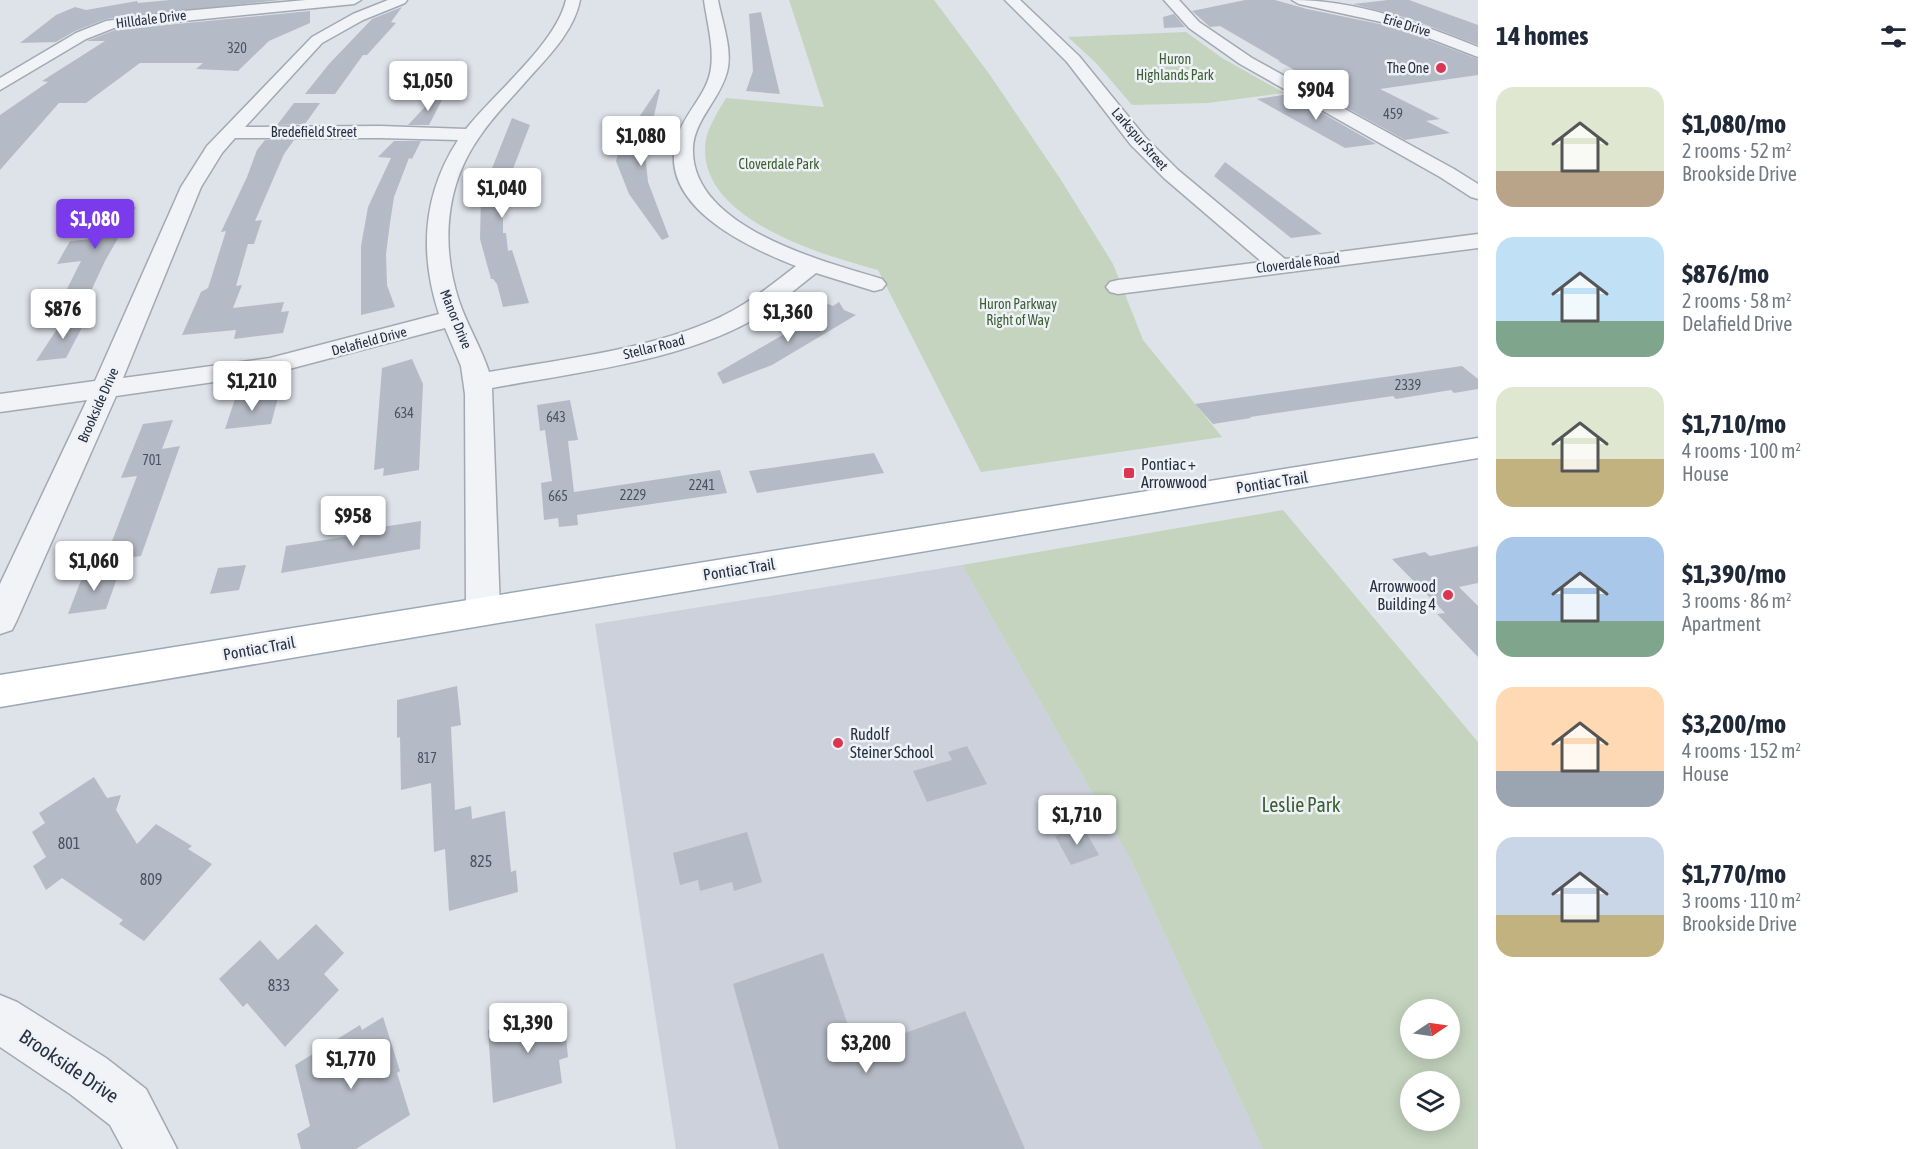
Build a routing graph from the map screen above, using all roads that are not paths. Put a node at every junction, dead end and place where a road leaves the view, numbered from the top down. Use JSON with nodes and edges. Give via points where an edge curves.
{"nodes":[{"id":1,"x":354,"y":0,"type":"edge"},
{"id":2,"x":400,"y":0,"type":"edge"},
{"id":3,"x":573,"y":0,"type":"edge"},
{"id":4,"x":711,"y":0,"type":"edge"},
{"id":5,"x":1012,"y":0,"type":"edge"},
{"id":6,"x":1171,"y":0,"type":"edge"},
{"id":7,"x":1299,"y":0,"type":"edge"},
{"id":8,"x":1319,"y":2,"type":"edge"},
{"id":9,"x":1457,"y":30,"type":"dead end"},
{"id":10,"x":1433,"y":33,"type":"junction"},
{"id":11,"x":1478,"y":52,"type":"edge"},
{"id":12,"x":0,"y":85,"type":"edge"},
{"id":13,"x":229,"y":133,"type":"junction"},
{"id":14,"x":470,"y":135,"type":"junction"},
{"id":15,"x":1447,"y":173,"type":"junction"},
{"id":16,"x":1478,"y":186,"type":"edge"},
{"id":17,"x":1478,"y":193,"type":"edge"},
{"id":18,"x":1478,"y":241,"type":"edge"},
{"id":19,"x":1279,"y":265,"type":"junction"},
{"id":20,"x":812,"y":266,"type":"junction"},
{"id":21,"x":874,"y":284,"type":"dead end"},
{"id":22,"x":1118,"y":287,"type":"dead end"},
{"id":23,"x":453,"y":318,"type":"junction"},
{"id":24,"x":477,"y":383,"type":"junction"},
{"id":25,"x":105,"y":390,"type":"junction"},
{"id":26,"x":0,"y":402,"type":"edge"},
{"id":27,"x":1478,"y":448,"type":"edge"},
{"id":28,"x":483,"y":610,"type":"junction"},
{"id":29,"x":0,"y":620,"type":"edge"},
{"id":30,"x":0,"y":691,"type":"edge"},
{"id":31,"x":0,"y":1019,"type":"edge"},
{"id":32,"x":151,"y":1149,"type":"edge"}],
"edges":[{"from":1,"to":12,"type":"street","name":"Hilldale Drive","via":[[111,24],[81,36]]},
{"from":2,"to":13,"type":"street","name":"Brookside Drive","via":[[317,40]]},
{"from":3,"to":14,"type":"street","name":"Manor Drive","via":[[571,15],[552,42]]},
{"from":4,"to":20,"type":"street","via":[[719,70],[687,135],[684,157],[692,185],[703,201],[730,225],[764,246]]},
{"from":5,"to":19,"type":"street","name":"Larkspur Street","via":[[1073,59],[1138,141],[1171,174]]},
{"from":6,"to":15,"type":"street","via":[[1194,25],[1246,61]]},
{"from":7,"to":8,"type":"street","name":"Erie Drive"},
{"from":8,"to":10,"type":"street","name":"Erie Drive"},
{"from":9,"to":10,"type":"street"},
{"from":10,"to":11,"type":"street","name":"Erie Drive"},
{"from":13,"to":14,"type":"street","name":"Bredefield Street"},
{"from":13,"to":25,"type":"street","name":"Brookside Drive","via":[[207,159],[191,187]]},
{"from":14,"to":23,"type":"street","name":"Manor Drive","via":[[448,178],[438,212],[440,273]]},
{"from":15,"to":16,"type":"street"},
{"from":15,"to":17,"type":"street"},
{"from":18,"to":19,"type":"street","name":"Cloverdale Road"},
{"from":19,"to":22,"type":"street","name":"Cloverdale Road"},
{"from":20,"to":21,"type":"street"},
{"from":20,"to":24,"type":"street","name":"Stellar Road","via":[[752,310],[696,336],[644,351]]},
{"from":23,"to":24,"type":"street","name":"Manor Drive"},
{"from":23,"to":25,"type":"street","name":"Delafield Drive","via":[[270,366]]},
{"from":24,"to":28,"type":"street","name":"Manor Drive"},
{"from":25,"to":26,"type":"street","name":"Delafield Drive"},
{"from":25,"to":29,"type":"street","name":"Brookside Drive"},
{"from":27,"to":28,"type":"main road","name":"Pontiac Trail"},
{"from":28,"to":30,"type":"main road","name":"Pontiac Trail"},
{"from":31,"to":32,"type":"street","name":"Brookside Drive","via":[[128,1107]]}]}
